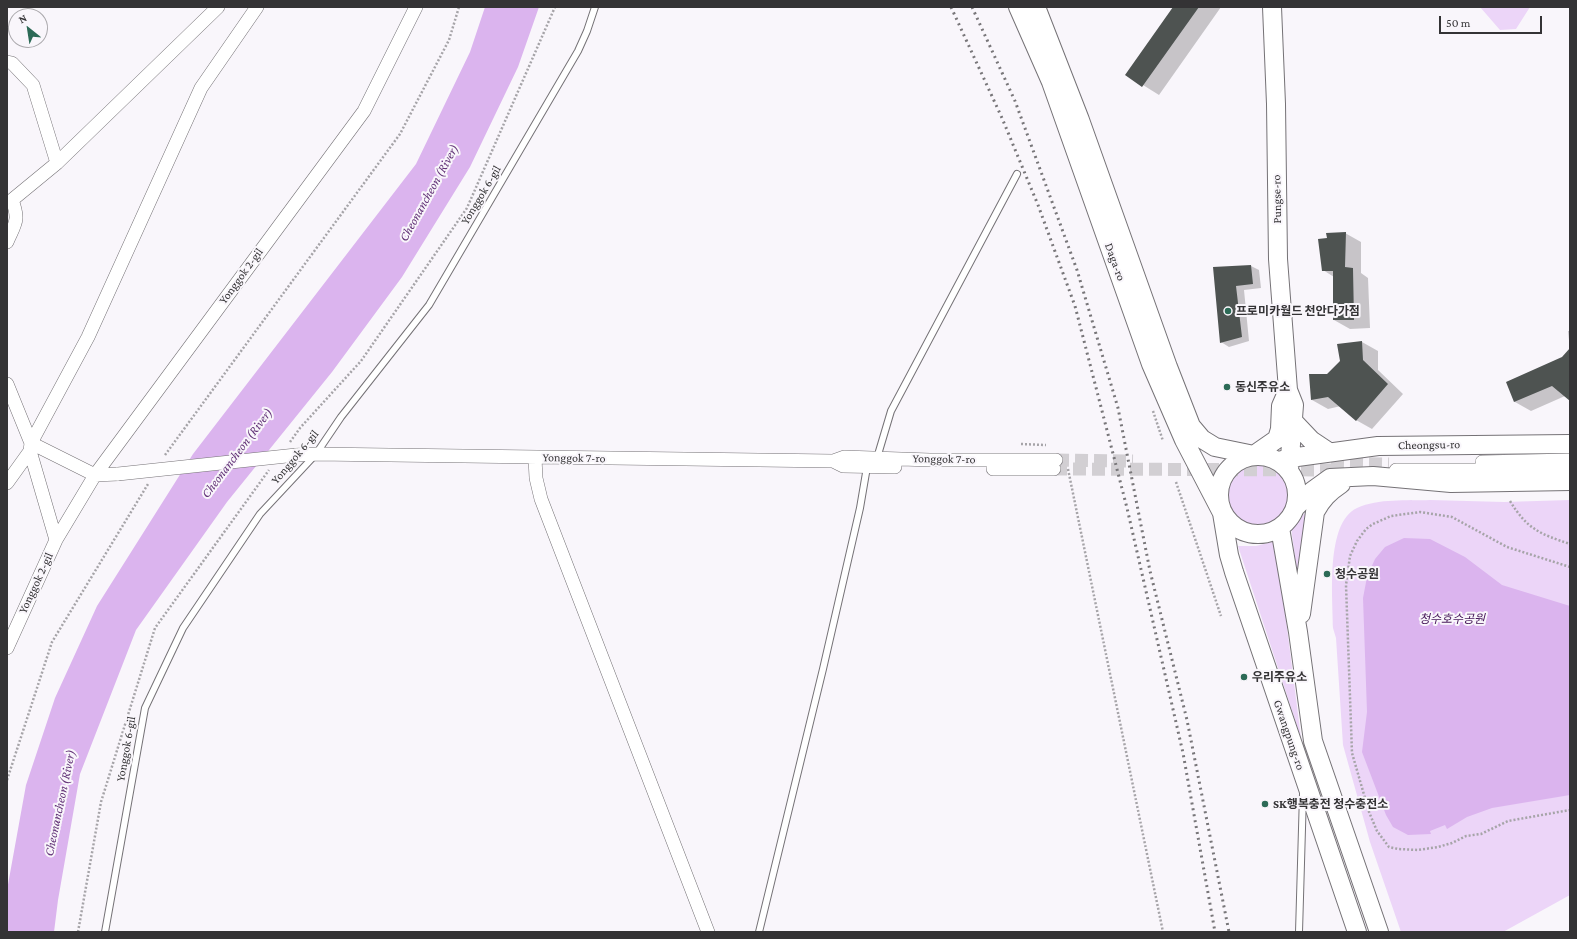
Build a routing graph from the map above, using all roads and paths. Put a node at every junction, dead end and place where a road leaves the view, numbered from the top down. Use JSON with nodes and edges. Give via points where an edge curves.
{"nodes":[{"id":1,"x":218,"y":7,"type":"edge"},
{"id":2,"x":257,"y":7,"type":"edge"},
{"id":3,"x":416,"y":7,"type":"edge"},
{"id":4,"x":459,"y":7,"type":"edge"},
{"id":5,"x":555,"y":7,"type":"edge"},
{"id":6,"x":595,"y":7,"type":"edge"},
{"id":7,"x":1018,"y":7,"type":"edge"},
{"id":8,"x":1036,"y":7,"type":"edge"},
{"id":9,"x":1272,"y":7,"type":"edge"},
{"id":10,"x":7,"y":62,"type":"edge"},
{"id":11,"x":527,"y":70,"type":"dead end"},
{"id":12,"x":57,"y":163,"type":"junction"},
{"id":13,"x":1017,"y":174,"type":"dead end"},
{"id":14,"x":7,"y":242,"type":"edge"},
{"id":15,"x":7,"y":384,"type":"edge"},
{"id":16,"x":1288,"y":390,"type":"junction"},
{"id":17,"x":1153,"y":410,"type":"dead end"},
{"id":18,"x":1293,"y":421,"type":"junction"},
{"id":19,"x":1184,"y":440,"type":"junction"},
{"id":20,"x":1164,"y":441,"type":"dead end"},
{"id":21,"x":1021,"y":444,"type":"dead end"},
{"id":22,"x":1570,"y":444,"type":"edge"},
{"id":23,"x":1046,"y":445,"type":"dead end"},
{"id":24,"x":1378,"y":446,"type":"junction"},
{"id":25,"x":30,"y":447,"type":"junction"},
{"id":26,"x":1329,"y":452,"type":"junction"},
{"id":27,"x":316,"y":454,"type":"junction"},
{"id":28,"x":1254,"y":455,"type":"junction"},
{"id":29,"x":535,"y":458,"type":"junction"},
{"id":30,"x":877,"y":458,"type":"junction"},
{"id":31,"x":163,"y":459,"type":"dead end"},
{"id":32,"x":1570,"y":460,"type":"edge"},
{"id":33,"x":833,"y":461,"type":"junction"},
{"id":34,"x":1286,"y":463,"type":"junction"},
{"id":35,"x":1059,"y":464,"type":"junction"},
{"id":36,"x":867,"y":467,"type":"junction"},
{"id":37,"x":1383,"y":470,"type":"junction"},
{"id":38,"x":1570,"y":470,"type":"edge"},
{"id":39,"x":95,"y":475,"type":"junction"},
{"id":40,"x":150,"y":479,"type":"dead end"},
{"id":41,"x":1570,"y":481,"type":"edge"},
{"id":42,"x":7,"y":482,"type":"edge"},
{"id":43,"x":1176,"y":482,"type":"dead end"},
{"id":44,"x":1510,"y":501,"type":"dead end"},
{"id":45,"x":1296,"y":507,"type":"junction"},
{"id":46,"x":1222,"y":513,"type":"junction"},
{"id":47,"x":1280,"y":528,"type":"junction"},
{"id":48,"x":56,"y":540,"type":"junction"},
{"id":49,"x":1570,"y":544,"type":"edge"},
{"id":50,"x":1570,"y":567,"type":"edge"},
{"id":51,"x":1234,"y":572,"type":"junction"},
{"id":52,"x":1221,"y":616,"type":"dead end"},
{"id":53,"x":1298,"y":632,"type":"junction"},
{"id":54,"x":7,"y":648,"type":"edge"},
{"id":55,"x":1303,"y":776,"type":"junction"},
{"id":56,"x":7,"y":780,"type":"edge"},
{"id":57,"x":1570,"y":810,"type":"edge"},
{"id":58,"x":105,"y":932,"type":"edge"},
{"id":59,"x":708,"y":932,"type":"edge"},
{"id":60,"x":759,"y":932,"type":"edge"},
{"id":61,"x":1163,"y":932,"type":"edge"},
{"id":62,"x":1299,"y":932,"type":"edge"},
{"id":63,"x":1357,"y":932,"type":"edge"},
{"id":64,"x":1380,"y":932,"type":"edge"}],
"edges":[{"from":1,"to":12,"type":"street"},
{"from":2,"to":25,"type":"street","via":[[201,88],[88,337]]},
{"from":3,"to":39,"type":"street","name":"Yonggok 2-gil","via":[[364,110]]},
{"from":4,"to":31,"type":"path","via":[[449,40],[400,134],[180,432]]},
{"from":5,"to":11,"type":"path"},
{"from":6,"to":27,"type":"lane","name":"Yonggok 6-gil","via":[[578,52],[428,305],[341,417]]},
{"from":7,"to":19,"type":"street","name":"Daga-ro","via":[[1051,82],[1151,364]]},
{"from":8,"to":28,"type":"street","name":"Daga-ro","via":[[1080,120],[1191,426],[1215,448]]},
{"from":9,"to":16,"type":"street","name":"Pungse-ro","via":[[1278,259]]},
{"from":10,"to":12,"type":"street","via":[[12,63],[33,85]]},
{"from":12,"to":14,"type":"street","via":[[12,200],[17,213],[17,224]]},
{"from":13,"to":30,"type":"lane","via":[[890,411]]},
{"from":15,"to":25,"type":"street","name":"Yonggok 2-gil"},
{"from":16,"to":18,"type":"street","name":"Pungse-ro","via":[[1294,405]]},
{"from":16,"to":28,"type":"street","name":"Pungse-ro","via":[[1280,406],[1280,428],[1277,438]]},
{"from":17,"to":20,"type":"path"},
{"from":18,"to":26,"type":"street","via":[[1311,440]]},
{"from":18,"to":34,"type":"street","name":"Pungse-ro"},
{"from":19,"to":46,"type":"street","name":"Daga-ro"},
{"from":19,"to":51,"type":"street"},
{"from":21,"to":23,"type":"path"},
{"from":22,"to":24,"type":"street","name":"Cheongsu-ro"},
{"from":24,"to":26,"type":"street","name":"Cheongsu-ro"},
{"from":24,"to":37,"type":"street","via":[[1362,459],[1361,468],[1364,472]]},
{"from":25,"to":39,"type":"street"},
{"from":25,"to":42,"type":"street"},
{"from":25,"to":48,"type":"street","name":"Yonggok 2-gil"},
{"from":26,"to":34,"type":"street","name":"Cheongsu-ro"},
{"from":27,"to":29,"type":"street","name":"Yonggok 7-ro"},
{"from":27,"to":39,"type":"street","name":"Yonggok 7-ro","bridge":true},
{"from":27,"to":58,"type":"lane","name":"Yonggok 6-gil","via":[[260,514],[183,628],[145,708]]},
{"from":28,"to":34,"type":"street","via":[[1267,456]]},
{"from":28,"to":46,"type":"street","via":[[1236,462],[1223,476],[1218,488],[1218,501]]},
{"from":29,"to":33,"type":"street","name":"Yonggok 7-ro"},
{"from":29,"to":59,"type":"street","via":[[541,500]]},
{"from":30,"to":33,"type":"street","name":"Yonggok 7-ro","via":[[844,456]]},
{"from":30,"to":35,"type":"street","name":"Yonggok 7-ro"},
{"from":32,"to":37,"type":"street"},
{"from":33,"to":36,"type":"street","name":"Yonggok 7-ro","via":[[843,466]]},
{"from":34,"to":45,"type":"street","via":[[1298,494]]},
{"from":35,"to":36,"type":"street","name":"Yonggok 7-ro"},
{"from":35,"to":61,"type":"path"},
{"from":36,"to":60,"type":"lane","via":[[823,669]]},
{"from":37,"to":38,"type":"street"},
{"from":37,"to":41,"type":"street","via":[[1451,483]]},
{"from":37,"to":45,"type":"street","via":[[1330,478]]},
{"from":37,"to":53,"type":"street","via":[[1331,490],[1315,512]]},
{"from":39,"to":48,"type":"street","name":"Yonggok 2-gil"},
{"from":40,"to":56,"type":"path","via":[[52,642]]},
{"from":43,"to":52,"type":"path"},
{"from":44,"to":49,"type":"path","via":[[1521,518],[1537,531]]},
{"from":45,"to":47,"type":"street","via":[[1290,519]]},
{"from":46,"to":47,"type":"street","via":[[1230,524],[1254,535],[1268,534]]},
{"from":46,"to":51,"type":"street","name":"Gwangpung-ro"},
{"from":47,"to":53,"type":"street","name":"Gwangpung-ro"},
{"from":48,"to":54,"type":"street","name":"Yonggok 2-gil"},
{"from":50,"to":57,"type":"path","via":[[1507,548],[1452,517],[1420,512],[1391,516],[1366,530],[1350,556],[1346,585],[1352,753],[1369,812],[1377,831],[1389,847],[1411,850],[1438,847],[1466,836],[1481,834],[1508,821]]},
{"from":51,"to":55,"type":"street","name":"Gwangpung-ro"},
{"from":53,"to":64,"type":"street","name":"Gwangpung-ro","via":[[1313,741]]},
{"from":55,"to":62,"type":"lane"},
{"from":55,"to":63,"type":"street","name":"Gwangpung-ro"}]}
